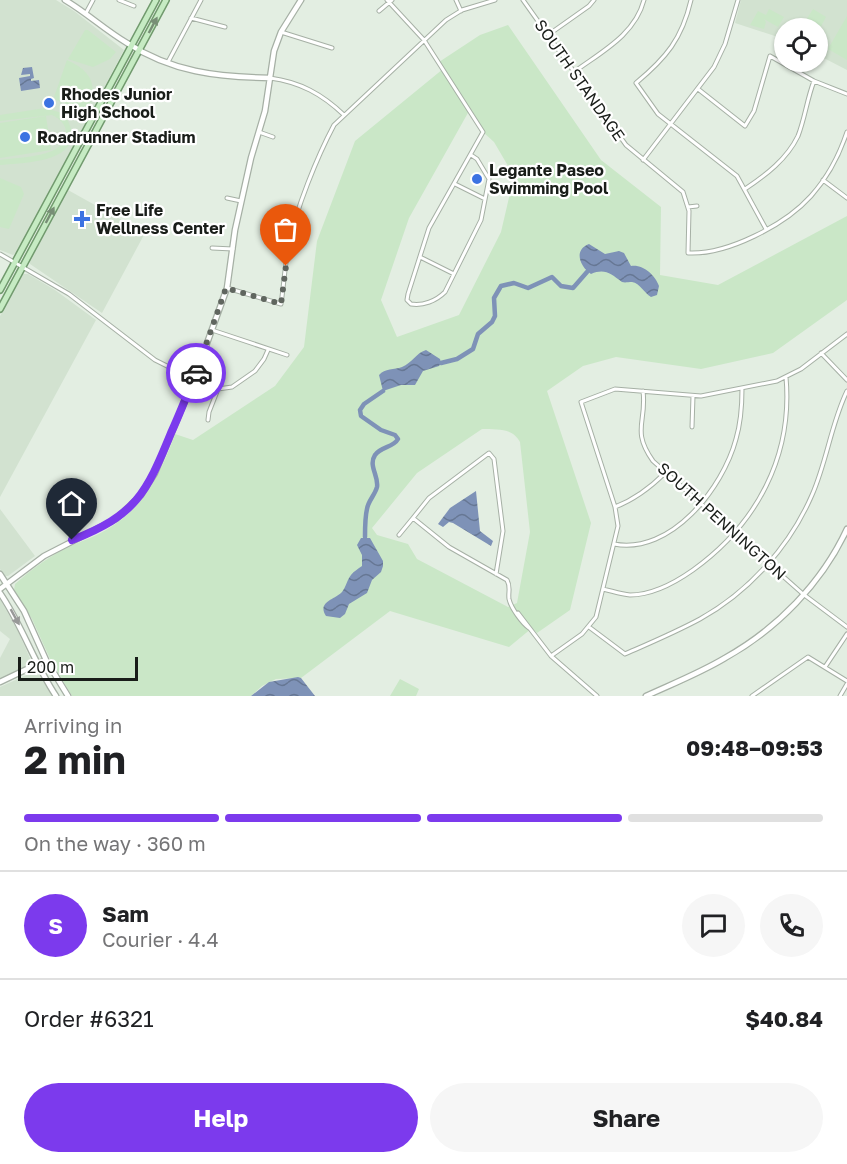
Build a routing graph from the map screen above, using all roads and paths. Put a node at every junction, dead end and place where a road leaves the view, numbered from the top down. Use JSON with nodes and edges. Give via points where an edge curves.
{"nodes":[{"id":1,"x":66,"y":0,"type":"edge"},
{"id":2,"x":93,"y":0,"type":"edge"},
{"id":3,"x":119,"y":0,"type":"edge"},
{"id":4,"x":156,"y":0,"type":"edge"},
{"id":5,"x":166,"y":0,"type":"edge"},
{"id":6,"x":201,"y":0,"type":"edge"},
{"id":7,"x":301,"y":0,"type":"edge"},
{"id":8,"x":456,"y":0,"type":"edge"},
{"id":9,"x":495,"y":0,"type":"edge"},
{"id":10,"x":523,"y":0,"type":"edge"},
{"id":11,"x":594,"y":0,"type":"edge"},
{"id":12,"x":644,"y":0,"type":"edge"},
{"id":13,"x":691,"y":0,"type":"edge"},
{"id":14,"x":738,"y":0,"type":"edge"},
{"id":15,"x":390,"y":1,"type":"edge"},
{"id":16,"x":134,"y":6,"type":"dead end"},
{"id":17,"x":379,"y":11,"type":"dead end"},
{"id":18,"x":461,"y":11,"type":"junction"},
{"id":19,"x":86,"y":13,"type":"junction"},
{"id":20,"x":191,"y":18,"type":"junction"},
{"id":21,"x":225,"y":27,"type":"dead end"},
{"id":22,"x":281,"y":32,"type":"junction"},
{"id":23,"x":548,"y":35,"type":"junction"},
{"id":24,"x":424,"y":40,"type":"junction"},
{"id":25,"x":132,"y":46,"type":"junction"},
{"id":26,"x":332,"y":48,"type":"dead end"},
{"id":27,"x":139,"y":50,"type":"junction"},
{"id":28,"x":168,"y":63,"type":"junction"},
{"id":29,"x":573,"y":72,"type":"junction"},
{"id":30,"x":270,"y":78,"type":"junction"},
{"id":31,"x":814,"y":81,"type":"junction"},
{"id":32,"x":698,"y":89,"type":"junction"},
{"id":33,"x":847,"y":94,"type":"edge"},
{"id":34,"x":344,"y":115,"type":"junction"},
{"id":35,"x":670,"y":124,"type":"junction"},
{"id":36,"x":259,"y":132,"type":"junction"},
{"id":37,"x":847,"y":132,"type":"edge"},
{"id":38,"x":273,"y":137,"type":"dead end"},
{"id":39,"x":471,"y":155,"type":"junction"},
{"id":40,"x":643,"y":160,"type":"junction"},
{"id":41,"x":823,"y":180,"type":"junction"},
{"id":42,"x":454,"y":184,"type":"junction"},
{"id":43,"x":745,"y":189,"type":"junction"},
{"id":44,"x":227,"y":198,"type":"dead end"},
{"id":45,"x":847,"y":198,"type":"edge"},
{"id":46,"x":485,"y":199,"type":"junction"},
{"id":47,"x":241,"y":201,"type":"junction"},
{"id":48,"x":698,"y":206,"type":"dead end"},
{"id":49,"x":688,"y":207,"type":"junction"},
{"id":50,"x":766,"y":229,"type":"junction"},
{"id":51,"x":212,"y":248,"type":"dead end"},
{"id":52,"x":233,"y":249,"type":"junction"},
{"id":53,"x":0,"y":254,"type":"edge"},
{"id":54,"x":420,"y":257,"type":"junction"},
{"id":55,"x":15,"y":262,"type":"junction"},
{"id":56,"x":23,"y":267,"type":"junction"},
{"id":57,"x":454,"y":274,"type":"junction"},
{"id":58,"x":226,"y":288,"type":"junction"},
{"id":59,"x":0,"y":290,"type":"edge"},
{"id":60,"x":0,"y":309,"type":"edge"},
{"id":61,"x":212,"y":330,"type":"junction"},
{"id":62,"x":847,"y":334,"type":"edge"},
{"id":63,"x":268,"y":350,"type":"junction"},
{"id":64,"x":821,"y":353,"type":"junction"},
{"id":65,"x":287,"y":355,"type":"dead end"},
{"id":66,"x":786,"y":377,"type":"junction"},
{"id":67,"x":194,"y":379,"type":"junction"},
{"id":68,"x":847,"y":380,"type":"edge"},
{"id":69,"x":742,"y":388,"type":"junction"},
{"id":70,"x":219,"y":389,"type":"junction"},
{"id":71,"x":643,"y":391,"type":"junction"},
{"id":72,"x":847,"y":391,"type":"edge"},
{"id":73,"x":693,"y":396,"type":"junction"},
{"id":74,"x":208,"y":420,"type":"dead end"},
{"id":75,"x":692,"y":427,"type":"dead end"},
{"id":76,"x":666,"y":472,"type":"junction"},
{"id":77,"x":701,"y":503,"type":"junction"},
{"id":78,"x":615,"y":507,"type":"junction"},
{"id":79,"x":413,"y":518,"type":"junction"},
{"id":80,"x":847,"y":529,"type":"edge"},
{"id":81,"x":735,"y":533,"type":"junction"},
{"id":82,"x":399,"y":535,"type":"dead end"},
{"id":83,"x":614,"y":544,"type":"junction"},
{"id":84,"x":769,"y":563,"type":"junction"},
{"id":85,"x":0,"y":574,"type":"edge"},
{"id":86,"x":496,"y":574,"type":"junction"},
{"id":87,"x":7,"y":584,"type":"junction"},
{"id":88,"x":603,"y":589,"type":"junction"},
{"id":89,"x":0,"y":591,"type":"edge"},
{"id":90,"x":803,"y":594,"type":"junction"},
{"id":91,"x":589,"y":627,"type":"junction"},
{"id":92,"x":847,"y":627,"type":"edge"},
{"id":93,"x":847,"y":634,"type":"edge"},
{"id":94,"x":551,"y":656,"type":"junction"},
{"id":95,"x":46,"y":660,"type":"junction"},
{"id":96,"x":37,"y":664,"type":"junction"},
{"id":97,"x":825,"y":667,"type":"junction"},
{"id":98,"x":0,"y":682,"type":"edge"},
{"id":99,"x":847,"y":682,"type":"edge"},
{"id":100,"x":56,"y":696,"type":"edge"},
{"id":101,"x":68,"y":696,"type":"edge"},
{"id":102,"x":597,"y":696,"type":"edge"},
{"id":103,"x":646,"y":696,"type":"edge"},
{"id":104,"x":752,"y":696,"type":"edge"},
{"id":105,"x":840,"y":696,"type":"edge"}],
"edges":[{"from":1,"to":19,"type":"street"},
{"from":2,"to":19,"type":"street"},
{"from":3,"to":16,"type":"street"},
{"from":4,"to":25,"type":"main road"},
{"from":27,"to":5,"type":"main road","one_way":true},
{"from":6,"to":20,"type":"street"},
{"from":7,"to":22,"type":"street"},
{"from":8,"to":18,"type":"street"},
{"from":9,"to":18,"type":"street"},
{"from":10,"to":23,"type":"street","name":"SOUTH STANDAGE"},
{"from":11,"to":23,"type":"street"},
{"from":12,"to":29,"type":"street","via":[[627,32]]},
{"from":13,"to":35,"type":"street","via":[[681,32],[669,52],[636,83]]},
{"from":14,"to":32,"type":"street","via":[[725,44]]},
{"from":15,"to":17,"type":"street"},
{"from":15,"to":24,"type":"street"},
{"from":18,"to":24,"type":"street"},
{"from":19,"to":25,"type":"street"},
{"from":20,"to":21,"type":"street"},
{"from":20,"to":28,"type":"street"},
{"from":22,"to":26,"type":"street"},
{"from":22,"to":30,"type":"street"},
{"from":23,"to":29,"type":"street","name":"SOUTH STANDAGE"},
{"from":24,"to":34,"type":"street"},
{"from":24,"to":39,"type":"street","via":[[483,132]]},
{"from":25,"to":27,"type":"street"},
{"from":25,"to":55,"type":"main road"},
{"from":27,"to":28,"type":"street"},
{"from":56,"to":27,"type":"main road","one_way":true},
{"from":28,"to":30,"type":"street","via":[[211,75]]},
{"from":29,"to":40,"type":"street","name":"SOUTH STANDAGE","via":[[613,129]]},
{"from":30,"to":34,"type":"street","via":[[318,93]]},
{"from":30,"to":36,"type":"street"},
{"from":31,"to":32,"type":"street","via":[[770,57],[746,126]]},
{"from":31,"to":33,"type":"street"},
{"from":31,"to":43,"type":"street","via":[[798,136],[784,157]]},
{"from":32,"to":35,"type":"street"},
{"from":34,"to":58,"type":"street","via":[[326,141],[294,223],[281,304]]},
{"from":35,"to":40,"type":"street"},
{"from":35,"to":43,"type":"street","via":[[737,176]]},
{"from":36,"to":38,"type":"street"},
{"from":36,"to":47,"type":"street"},
{"from":37,"to":41,"type":"street","via":[[833,167]]},
{"from":39,"to":42,"type":"street"},
{"from":39,"to":46,"type":"street","via":[[489,179]]},
{"from":40,"to":49,"type":"street","name":"SOUTH STANDAGE","via":[[683,192]]},
{"from":41,"to":45,"type":"street"},
{"from":41,"to":50,"type":"street","via":[[792,213]]},
{"from":42,"to":46,"type":"street"},
{"from":42,"to":54,"type":"street","via":[[429,228]]},
{"from":43,"to":50,"type":"street"},
{"from":44,"to":47,"type":"street"},
{"from":46,"to":57,"type":"street","via":[[478,226]]},
{"from":47,"to":52,"type":"street"},
{"from":48,"to":49,"type":"street"},
{"from":49,"to":50,"type":"street","via":[[688,253],[721,250]]},
{"from":51,"to":52,"type":"street"},
{"from":52,"to":58,"type":"street"},
{"from":53,"to":55,"type":"street"},
{"from":54,"to":57,"type":"street"},
{"from":54,"to":57,"type":"street","via":[[408,294],[411,304],[418,306],[438,298]]},
{"from":55,"to":56,"type":"street"},
{"from":55,"to":59,"type":"main road"},
{"from":56,"to":60,"type":"main road"},
{"from":56,"to":67,"type":"street","via":[[90,309],[155,360]]},
{"from":58,"to":61,"type":"street"},
{"from":61,"to":63,"type":"street"},
{"from":61,"to":67,"type":"street"},
{"from":62,"to":64,"type":"street"},
{"from":63,"to":65,"type":"street"},
{"from":63,"to":70,"type":"street","via":[[255,371],[232,387]]},
{"from":64,"to":66,"type":"street"},
{"from":64,"to":68,"type":"street"},
{"from":66,"to":69,"type":"street"},
{"from":66,"to":81,"type":"street","via":[[789,403],[780,452],[762,493]]},
{"from":67,"to":70,"type":"street"},
{"from":67,"to":87,"type":"street","via":[[154,473],[135,502],[116,519],[44,556]]},
{"from":69,"to":73,"type":"street"},
{"from":69,"to":77,"type":"street","via":[[742,413],[734,447],[715,486]]},
{"from":70,"to":74,"type":"street"},
{"from":71,"to":73,"type":"street"},
{"from":71,"to":76,"type":"street","name":"SOUTH PENNINGTON","via":[[641,436],[653,461]]},
{"from":71,"to":78,"type":"street","via":[[608,390],[581,402]]},
{"from":72,"to":84,"type":"street","via":[[812,496],[794,530]]},
{"from":73,"to":75,"type":"street"},
{"from":76,"to":77,"type":"street","name":"SOUTH PENNINGTON"},
{"from":76,"to":78,"type":"street","via":[[636,497]]},
{"from":77,"to":81,"type":"street","name":"SOUTH PENNINGTON"},
{"from":77,"to":83,"type":"street","via":[[666,534],[648,543]]},
{"from":78,"to":83,"type":"street","via":[[618,526]]},
{"from":79,"to":82,"type":"street"},
{"from":79,"to":86,"type":"street","via":[[449,547]]},
{"from":79,"to":86,"type":"street","via":[[429,498],[489,453],[494,459],[503,531]]},
{"from":80,"to":90,"type":"street"},
{"from":81,"to":84,"type":"street","name":"SOUTH PENNINGTON"},
{"from":81,"to":88,"type":"street","via":[[711,556],[666,586],[630,595]]},
{"from":83,"to":88,"type":"street"},
{"from":84,"to":90,"type":"street","name":"SOUTH PENNINGTON"},
{"from":84,"to":91,"type":"street","via":[[735,596],[701,618],[625,654]]},
{"from":85,"to":87,"type":"street"},
{"from":86,"to":94,"type":"street","via":[[508,581],[509,598],[517,612]]},
{"from":87,"to":89,"type":"street"},
{"from":87,"to":95,"type":"street","via":[[31,624]]},
{"from":88,"to":91,"type":"street","via":[[596,617]]},
{"from":89,"to":96,"type":"street","one_way":true},
{"from":90,"to":92,"type":"street","name":"SOUTH PENNINGTON"},
{"from":90,"to":103,"type":"street","via":[[772,625],[737,651]]},
{"from":91,"to":94,"type":"street"},
{"from":93,"to":97,"type":"street"},
{"from":94,"to":102,"type":"street"},
{"from":95,"to":96,"type":"street"},
{"from":95,"to":101,"type":"street"},
{"from":96,"to":98,"type":"street"},
{"from":96,"to":100,"type":"street"},
{"from":97,"to":99,"type":"street"},
{"from":97,"to":104,"type":"street","via":[[808,657]]},
{"from":99,"to":105,"type":"street"}]}
